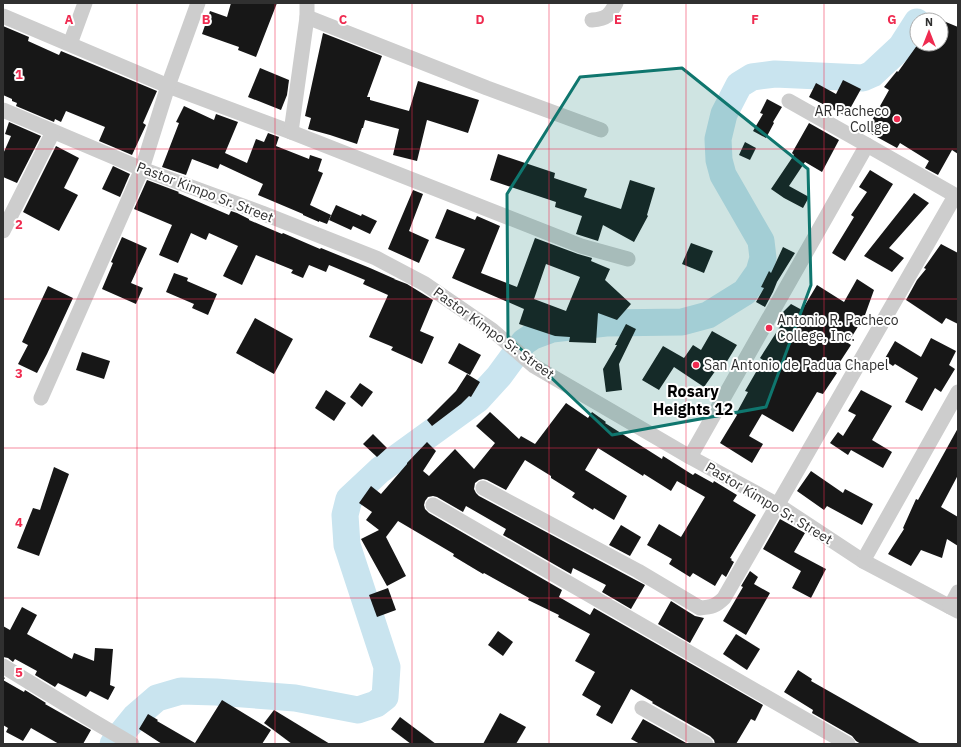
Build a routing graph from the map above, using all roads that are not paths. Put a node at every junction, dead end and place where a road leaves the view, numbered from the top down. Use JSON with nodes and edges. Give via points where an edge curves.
{"nodes":[{"id":1,"x":85,"y":3,"type":"edge"},
{"id":2,"x":198,"y":3,"type":"edge"},
{"id":3,"x":616,"y":3,"type":"edge"},
{"id":4,"x":307,"y":10,"type":"edge"},
{"id":5,"x":3,"y":16,"type":"edge"},
{"id":6,"x":592,"y":20,"type":"dead end"},
{"id":7,"x":70,"y":44,"type":"junction"},
{"id":8,"x":168,"y":86,"type":"junction"},
{"id":9,"x":789,"y":101,"type":"dead end"},
{"id":10,"x":3,"y":110,"type":"edge"},
{"id":11,"x":601,"y":130,"type":"dead end"},
{"id":12,"x":53,"y":132,"type":"junction"},
{"id":13,"x":291,"y":132,"type":"junction"},
{"id":14,"x":868,"y":145,"type":"junction"},
{"id":15,"x":142,"y":169,"type":"junction"},
{"id":16,"x":956,"y":197,"type":"edge"},
{"id":17,"x":3,"y":231,"type":"edge"},
{"id":18,"x":628,"y":259,"type":"dead end"},
{"id":19,"x":958,"y":392,"type":"edge"},
{"id":20,"x":41,"y":398,"type":"dead end"},
{"id":21,"x":690,"y":457,"type":"junction"},
{"id":22,"x":483,"y":488,"type":"dead end"},
{"id":23,"x":433,"y":505,"type":"dead end"},
{"id":24,"x":778,"y":505,"type":"junction"},
{"id":25,"x":863,"y":561,"type":"junction"},
{"id":26,"x":958,"y":592,"type":"edge"},
{"id":27,"x":954,"y":609,"type":"edge"},
{"id":28,"x":3,"y":666,"type":"edge"},
{"id":29,"x":642,"y":708,"type":"dead end"},
{"id":30,"x":132,"y":744,"type":"edge"},
{"id":31,"x":706,"y":744,"type":"edge"},
{"id":32,"x":848,"y":744,"type":"edge"}],
"edges":[{"from":1,"to":7,"type":"street"},
{"from":2,"to":8,"type":"street"},
{"from":3,"to":6,"type":"street","via":[[606,17]]},
{"from":4,"to":11,"type":"street","via":[[487,88]]},
{"from":4,"to":13,"type":"street"},
{"from":5,"to":7,"type":"street"},
{"from":7,"to":8,"type":"street"},
{"from":8,"to":13,"type":"street"},
{"from":8,"to":15,"type":"street"},
{"from":9,"to":14,"type":"street"},
{"from":10,"to":12,"type":"street","name":"Pastor Kimpo Sr. Street"},
{"from":12,"to":15,"type":"street","name":"Pastor Kimpo Sr. Street"},
{"from":12,"to":17,"type":"street"},
{"from":13,"to":18,"type":"street","via":[[581,246]]},
{"from":14,"to":16,"type":"street"},
{"from":14,"to":21,"type":"street"},
{"from":15,"to":20,"type":"street"},
{"from":15,"to":21,"type":"street","name":"Pastor Kimpo Sr. Street","via":[[376,258],[425,284],[492,330],[534,366]]},
{"from":16,"to":24,"type":"street"},
{"from":19,"to":25,"type":"street"},
{"from":21,"to":24,"type":"street","name":"Pastor Kimpo Sr. Street"},
{"from":22,"to":24,"type":"street","via":[[638,571],[700,608],[711,607],[724,598]]},
{"from":23,"to":32,"type":"street"},
{"from":24,"to":25,"type":"street","name":"Pastor Kimpo Sr. Street"},
{"from":25,"to":27,"type":"street","name":"Pastor Kimpo Sr. Street"},
{"from":26,"to":27,"type":"street"},
{"from":28,"to":30,"type":"street"},
{"from":29,"to":31,"type":"street"}]}
